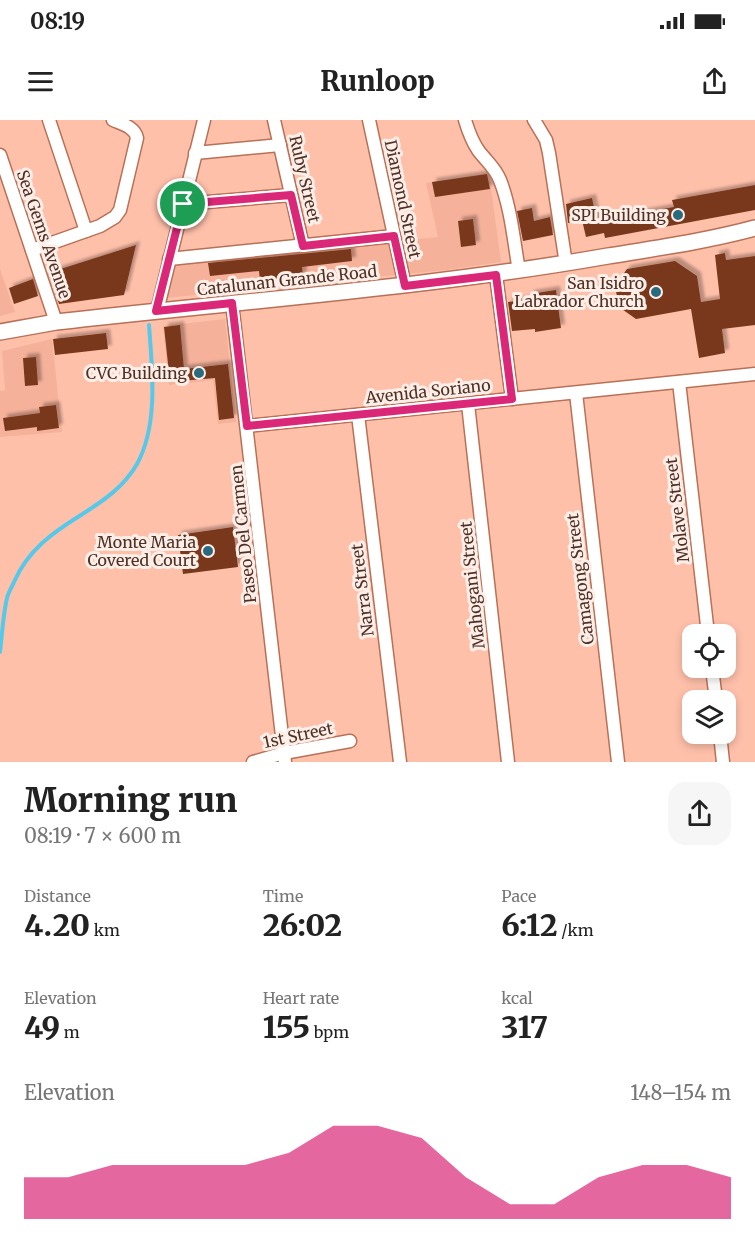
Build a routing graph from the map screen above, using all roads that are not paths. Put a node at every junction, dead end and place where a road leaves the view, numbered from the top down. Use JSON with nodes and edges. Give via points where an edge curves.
{"nodes":[{"id":1,"x":49,"y":120,"type":"edge"},
{"id":2,"x":112,"y":120,"type":"edge"},
{"id":3,"x":204,"y":120,"type":"edge"},
{"id":4,"x":274,"y":120,"type":"edge"},
{"id":5,"x":369,"y":120,"type":"edge"},
{"id":6,"x":465,"y":120,"type":"edge"},
{"id":7,"x":534,"y":120,"type":"edge"},
{"id":8,"x":280,"y":145,"type":"junction"},
{"id":9,"x":195,"y":153,"type":"junction"},
{"id":10,"x":0,"y":155,"type":"edge"},
{"id":11,"x":291,"y":195,"type":"junction"},
{"id":12,"x":183,"y":204,"type":"junction"},
{"id":13,"x":755,"y":228,"type":"edge"},
{"id":14,"x":86,"y":231,"type":"junction"},
{"id":15,"x":394,"y":236,"type":"junction"},
{"id":16,"x":303,"y":246,"type":"junction"},
{"id":17,"x":32,"y":250,"type":"junction"},
{"id":18,"x":169,"y":259,"type":"junction"},
{"id":19,"x":566,"y":264,"type":"junction"},
{"id":20,"x":519,"y":272,"type":"junction"},
{"id":21,"x":496,"y":275,"type":"junction"},
{"id":22,"x":405,"y":286,"type":"junction"},
{"id":23,"x":232,"y":303,"type":"junction"},
{"id":24,"x":156,"y":311,"type":"junction"},
{"id":25,"x":56,"y":322,"type":"junction"},
{"id":26,"x":0,"y":332,"type":"edge"},
{"id":27,"x":755,"y":374,"type":"edge"},
{"id":28,"x":679,"y":382,"type":"junction"},
{"id":29,"x":576,"y":393,"type":"junction"},
{"id":30,"x":512,"y":399,"type":"junction"},
{"id":31,"x":468,"y":404,"type":"junction"},
{"id":32,"x":358,"y":415,"type":"junction"},
{"id":33,"x":247,"y":426,"type":"junction"},
{"id":34,"x":707,"y":624,"type":"edge"},
{"id":35,"x":350,"y":741,"type":"dead end"},
{"id":36,"x":721,"y":744,"type":"edge"},
{"id":37,"x":285,"y":758,"type":"edge"},
{"id":38,"x":253,"y":762,"type":"edge"},
{"id":39,"x":400,"y":762,"type":"edge"},
{"id":40,"x":508,"y":762,"type":"edge"},
{"id":41,"x":618,"y":762,"type":"edge"},
{"id":42,"x":723,"y":762,"type":"edge"}],
"edges":[{"from":1,"to":14,"type":"street"},
{"from":2,"to":14,"type":"street","via":[[131,128],[137,138],[123,203],[116,217]]},
{"from":3,"to":9,"type":"street"},
{"from":4,"to":8,"type":"street","name":"Ruby Street"},
{"from":5,"to":15,"type":"street","name":"Diamond Street"},
{"from":6,"to":20,"type":"street","via":[[479,151],[500,179]]},
{"from":7,"to":19,"type":"street","via":[[549,153]]},
{"from":8,"to":9,"type":"street"},
{"from":8,"to":11,"type":"street","name":"Ruby Street"},
{"from":9,"to":12,"type":"street"},
{"from":10,"to":17,"type":"street","name":"Sea Gems Avenue"},
{"from":11,"to":12,"type":"street"},
{"from":11,"to":16,"type":"street","name":"Ruby Street"},
{"from":12,"to":18,"type":"street"},
{"from":13,"to":19,"type":"main road","name":"Catalunan Grande Road"},
{"from":14,"to":17,"type":"street"},
{"from":15,"to":16,"type":"street"},
{"from":15,"to":22,"type":"street","name":"Diamond Street"},
{"from":16,"to":18,"type":"street"},
{"from":17,"to":25,"type":"street","name":"Sea Gems Avenue"},
{"from":18,"to":24,"type":"street"},
{"from":19,"to":20,"type":"main road","name":"Catalunan Grande Road"},
{"from":20,"to":21,"type":"main road","name":"Catalunan Grande Road"},
{"from":21,"to":22,"type":"main road","name":"Catalunan Grande Road"},
{"from":21,"to":30,"type":"street"},
{"from":22,"to":23,"type":"main road","name":"Catalunan Grande Road"},
{"from":23,"to":24,"type":"main road","name":"Catalunan Grande Road"},
{"from":23,"to":33,"type":"street","name":"Paseo Del Carmen"},
{"from":24,"to":25,"type":"main road","name":"Catalunan Grande Road"},
{"from":25,"to":26,"type":"main road","name":"Catalunan Grande Road"},
{"from":27,"to":28,"type":"street","name":"Avenida Soriano"},
{"from":28,"to":29,"type":"street","name":"Avenida Soriano"},
{"from":28,"to":34,"type":"street","name":"Molave Street"},
{"from":29,"to":30,"type":"street","name":"Avenida Soriano"},
{"from":29,"to":41,"type":"street","name":"Camagong Street"},
{"from":30,"to":31,"type":"street","name":"Avenida Soriano"},
{"from":31,"to":32,"type":"street","name":"Avenida Soriano"},
{"from":31,"to":40,"type":"street","name":"Mahogani Street"},
{"from":32,"to":33,"type":"street","name":"Avenida Soriano"},
{"from":32,"to":39,"type":"street","name":"Narra Street"},
{"from":33,"to":37,"type":"street","name":"Paseo Del Carmen"},
{"from":35,"to":37,"type":"street","name":"1st Street"},
{"from":36,"to":42,"type":"street"},
{"from":37,"to":38,"type":"street","name":"1st Street"}]}
